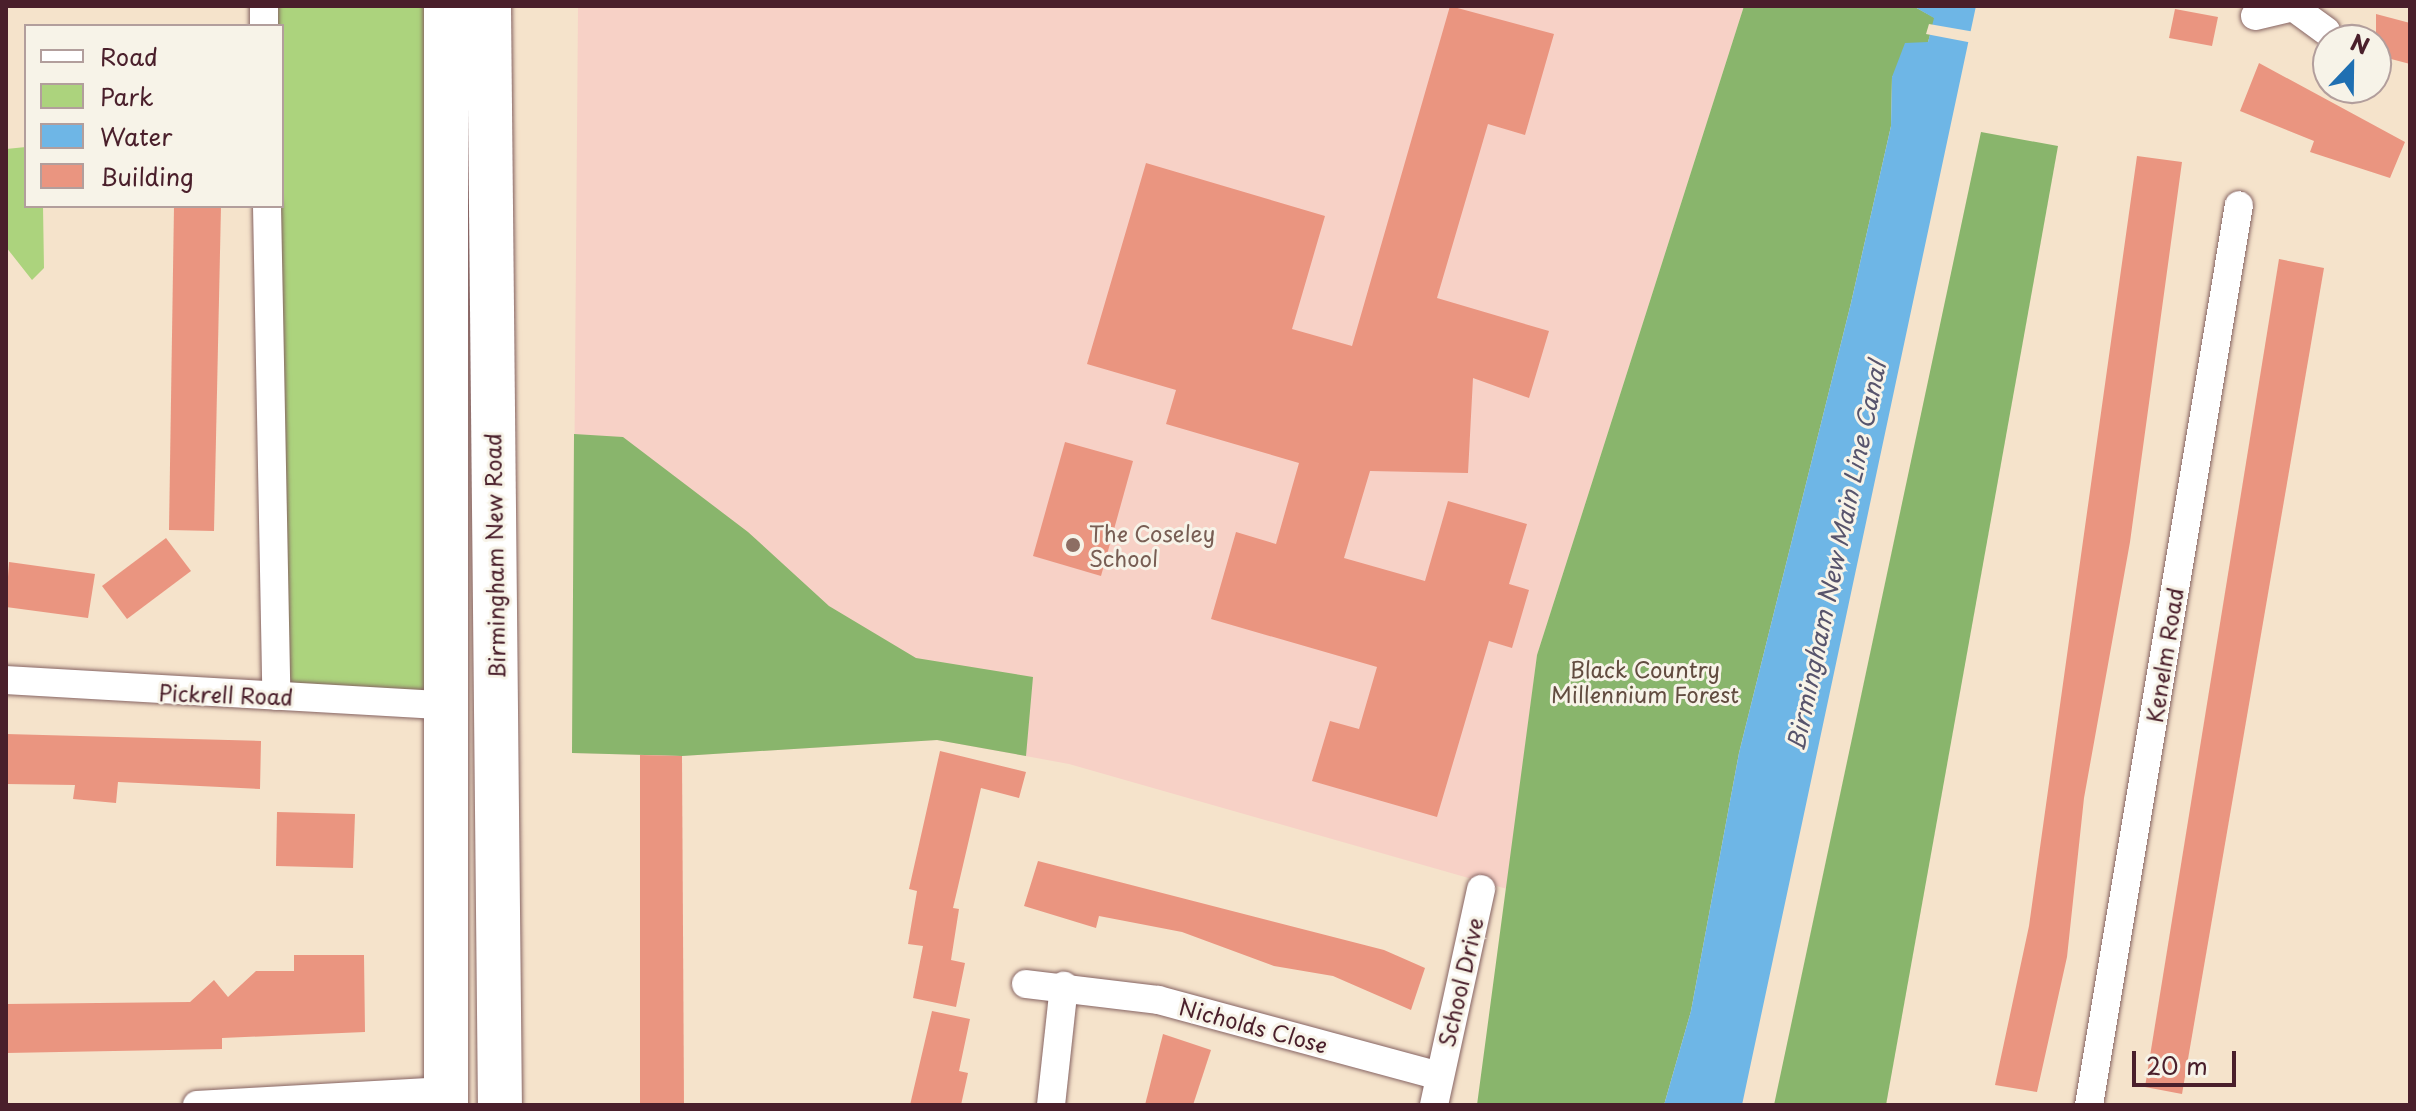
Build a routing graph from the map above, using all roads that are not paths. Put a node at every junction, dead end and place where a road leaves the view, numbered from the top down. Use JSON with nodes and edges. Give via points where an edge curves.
{"nodes":[{"id":1,"x":446,"y":6,"type":"edge"},
{"id":2,"x":489,"y":6,"type":"edge"},
{"id":3,"x":2293,"y":7,"type":"edge"},
{"id":4,"x":2255,"y":16,"type":"dead end"},
{"id":5,"x":2316,"y":24,"type":"edge"},
{"id":6,"x":2239,"y":205,"type":"dead end"},
{"id":7,"x":267,"y":208,"type":"edge"},
{"id":8,"x":6,"y":680,"type":"edge"},
{"id":9,"x":276,"y":696,"type":"junction"},
{"id":10,"x":446,"y":705,"type":"junction"},
{"id":11,"x":496,"y":705,"type":"junction"},
{"id":12,"x":1481,"y":889,"type":"dead end"},
{"id":13,"x":1026,"y":984,"type":"dead end"},
{"id":14,"x":1064,"y":986,"type":"junction"},
{"id":15,"x":1439,"y":1076,"type":"junction"},
{"id":16,"x":500,"y":1097,"type":"edge"},
{"id":17,"x":446,"y":1098,"type":"edge"},
{"id":18,"x":355,"y":1100,"type":"edge"},
{"id":19,"x":197,"y":1105,"type":"edge"},
{"id":20,"x":1051,"y":1105,"type":"edge"},
{"id":21,"x":1434,"y":1105,"type":"edge"},
{"id":22,"x":2089,"y":1105,"type":"edge"}],
"edges":[{"from":1,"to":10,"type":"highway","name":"Birmingham New Road"},
{"from":2,"to":11,"type":"highway","name":"Birmingham New Road"},
{"from":3,"to":4,"type":"street"},
{"from":3,"to":5,"type":"street"},
{"from":6,"to":22,"type":"street","name":"Kenelm Road"},
{"from":7,"to":9,"type":"street"},
{"from":8,"to":9,"type":"street","name":"Pickrell Road"},
{"from":9,"to":10,"type":"street","name":"Pickrell Road"},
{"from":10,"to":11,"type":"highway"},
{"from":10,"to":17,"type":"highway","name":"Birmingham New Road"},
{"from":11,"to":16,"type":"highway","name":"Birmingham New Road"},
{"from":12,"to":15,"type":"street","name":"School Drive"},
{"from":13,"to":14,"type":"street","name":"Nicholds Close"},
{"from":14,"to":15,"type":"street","name":"Nicholds Close","via":[[1158,1000]]},
{"from":14,"to":20,"type":"street"},
{"from":15,"to":21,"type":"street","name":"School Drive"},
{"from":16,"to":17,"type":"highway"},
{"from":17,"to":18,"type":"street"},
{"from":18,"to":19,"type":"street"}]}
